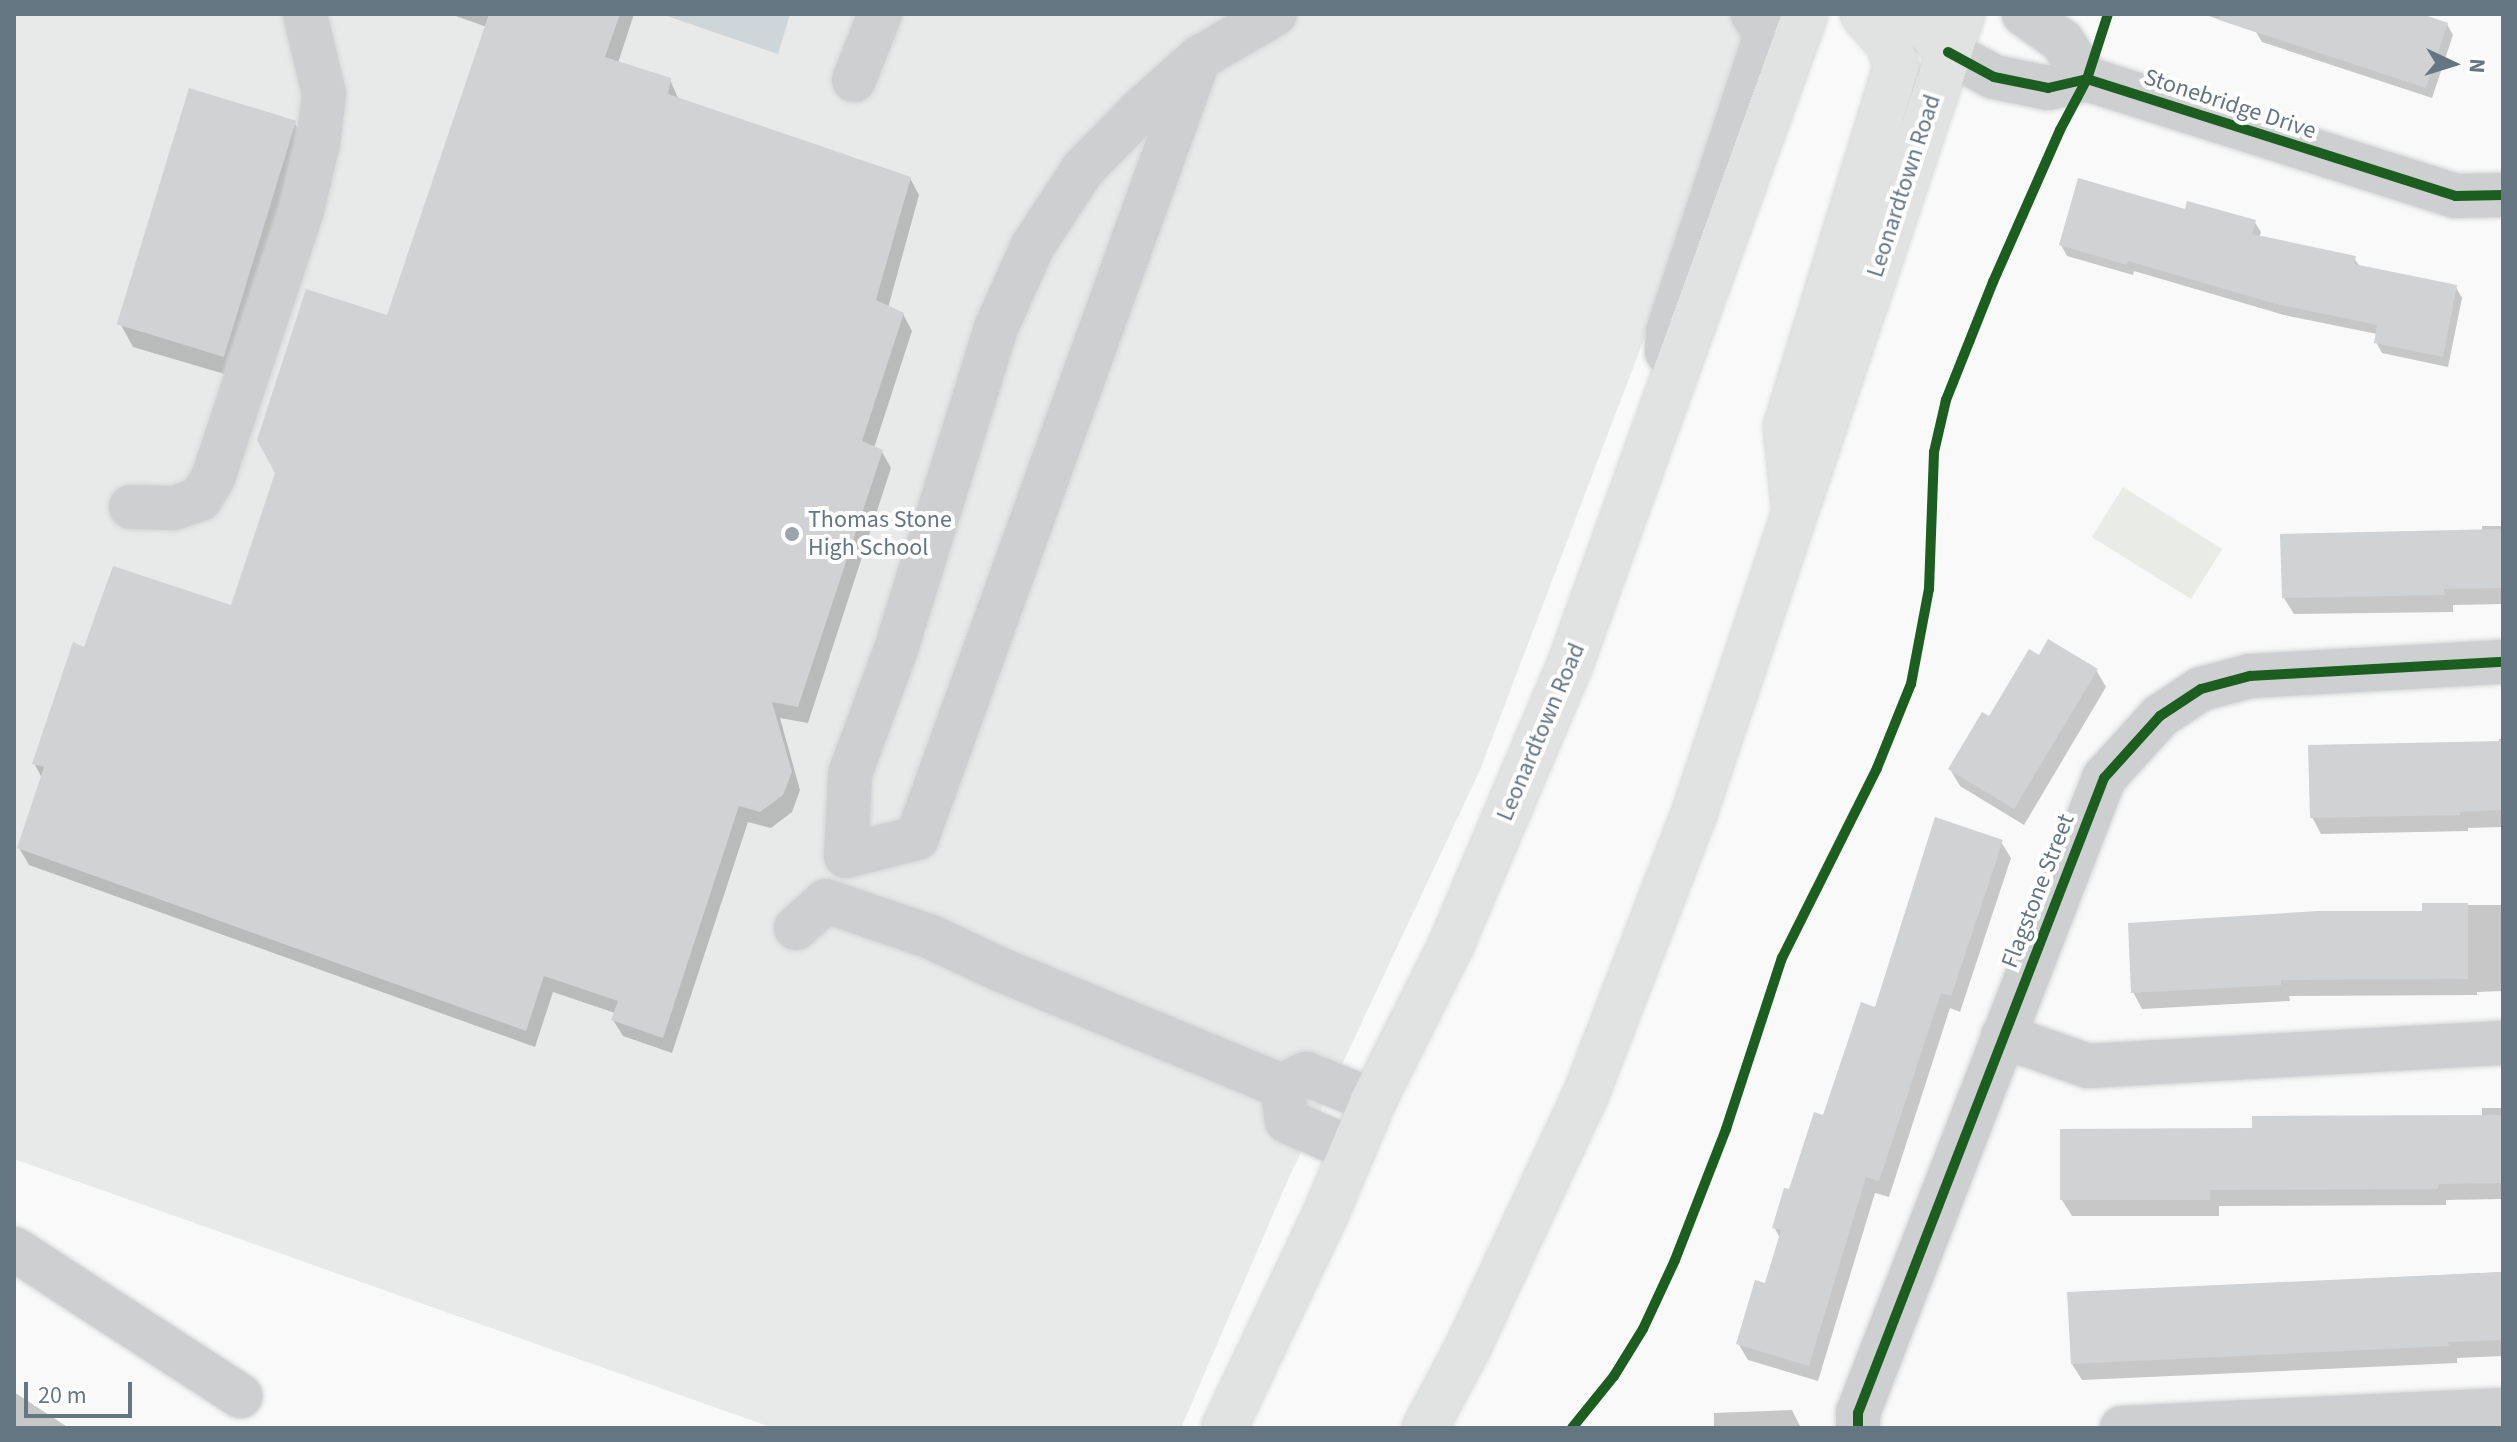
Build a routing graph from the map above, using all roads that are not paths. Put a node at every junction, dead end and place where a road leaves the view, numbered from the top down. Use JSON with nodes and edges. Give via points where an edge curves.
{"nodes":[{"id":1,"x":305,"y":14,"type":"edge"},
{"id":2,"x":880,"y":14,"type":"edge"},
{"id":3,"x":1275,"y":14,"type":"edge"},
{"id":4,"x":1753,"y":14,"type":"edge"},
{"id":5,"x":1805,"y":14,"type":"edge"},
{"id":6,"x":1863,"y":14,"type":"edge"},
{"id":7,"x":1914,"y":14,"type":"edge"},
{"id":8,"x":2024,"y":14,"type":"edge"},
{"id":9,"x":1955,"y":33,"type":"edge"},
{"id":10,"x":1199,"y":58,"type":"junction"},
{"id":11,"x":2087,"y":79,"type":"junction"},
{"id":12,"x":854,"y":80,"type":"dead end"},
{"id":13,"x":2503,"y":195,"type":"edge"},
{"id":14,"x":1665,"y":400,"type":"junction"},
{"id":15,"x":131,"y":507,"type":"dead end"},
{"id":16,"x":1795,"y":516,"type":"junction"},
{"id":17,"x":2503,"y":662,"type":"edge"},
{"id":18,"x":796,"y":928,"type":"dead end"},
{"id":19,"x":2003,"y":1036,"type":"junction"},
{"id":20,"x":2503,"y":1043,"type":"edge"},
{"id":21,"x":1282,"y":1086,"type":"junction"},
{"id":22,"x":1373,"y":1101,"type":"junction"},
{"id":23,"x":1353,"y":1150,"type":"junction"},
{"id":24,"x":14,"y":1249,"type":"edge"},
{"id":25,"x":240,"y":1396,"type":"dead end"},
{"id":26,"x":2503,"y":1410,"type":"edge"},
{"id":27,"x":1224,"y":1428,"type":"edge"},
{"id":28,"x":1425,"y":1428,"type":"edge"},
{"id":29,"x":1858,"y":1428,"type":"edge"},
{"id":30,"x":2122,"y":1428,"type":"edge"}],
"edges":[{"from":1,"to":15,"type":"street","via":[[324,94],[318,143],[302,210],[213,478],[200,499],[174,508]]},
{"from":2,"to":12,"type":"street"},
{"from":3,"to":10,"type":"street"},
{"from":4,"to":14,"type":"street","via":[[1766,35],[1668,331]]},
{"from":5,"to":14,"type":"highway","name":"Leonardtown Road"},
{"from":6,"to":16,"type":"highway","via":[[1890,45],[1896,68],[1786,427]]},
{"from":7,"to":9,"type":"highway"},
{"from":8,"to":11,"type":"street","via":[[2062,41]]},
{"from":9,"to":11,"type":"street","via":[[1994,77],[2048,88]]},
{"from":9,"to":16,"type":"highway","name":"Leonardtown Road"},
{"from":10,"to":10,"type":"street","via":[[1083,169],[1032,247],[996,328],[897,646],[850,774],[846,856],[917,838]]},
{"from":11,"to":13,"type":"street","name":"Stonebridge Drive","via":[[2455,196]]},
{"from":14,"to":22,"type":"highway","name":"Leonardtown Road","via":[[1571,662],[1451,945]]},
{"from":16,"to":28,"type":"highway","name":"Leonardtown Road","via":[[1695,811],[1586,1094]]},
{"from":17,"to":19,"type":"street","name":"Flagstone Street","via":[[2250,676],[2201,689],[2160,716],[2104,778]]},
{"from":18,"to":21,"type":"street","via":[[826,901],[931,937]]},
{"from":19,"to":20,"type":"street","via":[[2088,1066]]},
{"from":19,"to":29,"type":"street","name":"Flagstone Street","via":[[1858,1413]]},
{"from":21,"to":22,"type":"street","via":[[1306,1074]]},
{"from":21,"to":23,"type":"street","via":[[1287,1121]]},
{"from":22,"to":23,"type":"highway","name":"Leonardtown Road"},
{"from":23,"to":27,"type":"highway","name":"Leonardtown Road"},
{"from":24,"to":25,"type":"street"},
{"from":26,"to":30,"type":"street"}]}
